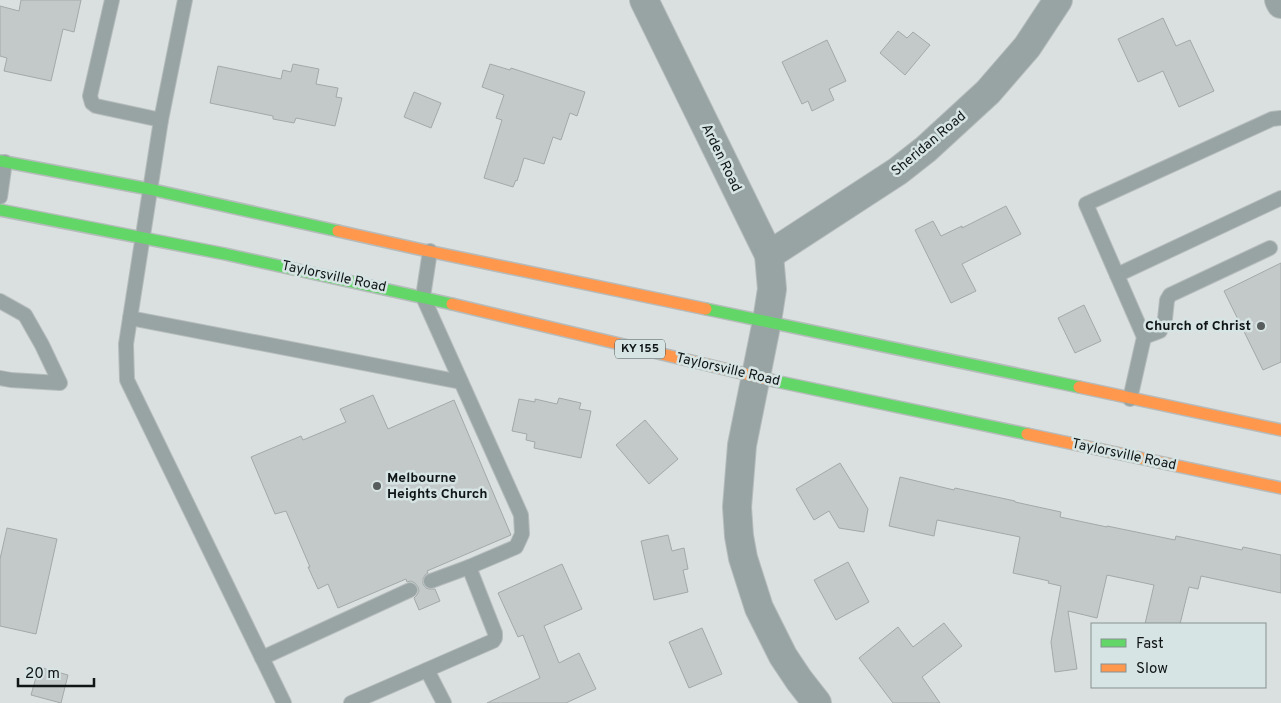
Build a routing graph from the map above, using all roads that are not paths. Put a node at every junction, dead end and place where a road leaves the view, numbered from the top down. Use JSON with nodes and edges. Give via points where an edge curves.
{"nodes":[{"id":1,"x":185,"y":0,"type":"edge"},
{"id":2,"x":644,"y":0,"type":"edge"},
{"id":3,"x":1058,"y":0,"type":"edge"},
{"id":4,"x":1279,"y":0,"type":"edge"},
{"id":5,"x":111,"y":4,"type":"edge"},
{"id":6,"x":1281,"y":4,"type":"edge"},
{"id":7,"x":1281,"y":118,"type":"edge"},
{"id":8,"x":161,"y":120,"type":"junction"},
{"id":9,"x":2,"y":162,"type":"edge"},
{"id":10,"x":150,"y":189,"type":"junction"},
{"id":11,"x":0,"y":198,"type":"edge"},
{"id":12,"x":1281,"y":198,"type":"edge"},
{"id":13,"x":0,"y":210,"type":"edge"},
{"id":14,"x":142,"y":237,"type":"junction"},
{"id":15,"x":1270,"y":248,"type":"dead end"},
{"id":16,"x":430,"y":251,"type":"junction"},
{"id":17,"x":769,"y":255,"type":"junction"},
{"id":18,"x":1117,"y":275,"type":"junction"},
{"id":19,"x":423,"y":297,"type":"junction"},
{"id":20,"x":0,"y":302,"type":"edge"},
{"id":21,"x":130,"y":318,"type":"junction"},
{"id":22,"x":768,"y":321,"type":"junction"},
{"id":23,"x":1144,"y":338,"type":"junction"},
{"id":24,"x":756,"y":376,"type":"junction"},
{"id":25,"x":0,"y":378,"type":"edge"},
{"id":26,"x":461,"y":382,"type":"junction"},
{"id":27,"x":1130,"y":399,"type":"junction"},
{"id":28,"x":1281,"y":430,"type":"edge"},
{"id":29,"x":1281,"y":488,"type":"edge"},
{"id":30,"x":469,"y":567,"type":"junction"},
{"id":31,"x":431,"y":581,"type":"dead end"},
{"id":32,"x":410,"y":590,"type":"dead end"},
{"id":33,"x":262,"y":658,"type":"junction"},
{"id":34,"x":427,"y":670,"type":"junction"},
{"id":35,"x":284,"y":703,"type":"edge"},
{"id":36,"x":351,"y":703,"type":"edge"},
{"id":37,"x":444,"y":703,"type":"edge"},
{"id":38,"x":817,"y":703,"type":"edge"}],
"edges":[{"from":1,"to":8,"type":"lane"},
{"from":2,"to":17,"type":"street","name":"Arden Road"},
{"from":3,"to":17,"type":"street","name":"Sheridan Road","via":[[1027,47],[988,92],[926,149],[898,171]]},
{"from":4,"to":6,"type":"street"},
{"from":5,"to":8,"type":"lane","via":[[90,96],[92,102],[96,106]]},
{"from":7,"to":18,"type":"lane","via":[[1272,119],[1086,204]]},
{"from":8,"to":10,"type":"lane"},
{"from":9,"to":10,"type":"main road"},
{"from":9,"to":11,"type":"lane"},
{"from":10,"to":14,"type":"lane"},
{"from":10,"to":16,"type":"main road"},
{"from":12,"to":18,"type":"lane"},
{"from":13,"to":14,"type":"main road","name":"Taylorsville Road","number":"KY 155"},
{"from":14,"to":19,"type":"main road","name":"Taylorsville Road","number":"KY 155"},
{"from":14,"to":21,"type":"lane"},
{"from":15,"to":23,"type":"lane","via":[[1170,295],[1160,331]]},
{"from":16,"to":19,"type":"lane"},
{"from":16,"to":22,"type":"main road"},
{"from":17,"to":22,"type":"street","name":"Arden Road","via":[[772,289]]},
{"from":18,"to":23,"type":"lane"},
{"from":19,"to":24,"type":"main road","name":"Taylorsville Road","number":"KY 155"},
{"from":19,"to":26,"type":"lane"},
{"from":20,"to":25,"type":"lane","via":[[26,315],[60,383]]},
{"from":21,"to":26,"type":"lane"},
{"from":21,"to":33,"type":"lane","via":[[126,344],[127,380]]},
{"from":22,"to":24,"type":"street","name":"Arden Road"},
{"from":22,"to":27,"type":"main road"},
{"from":23,"to":27,"type":"lane"},
{"from":24,"to":29,"type":"main road","name":"Taylorsville Road","number":"KY 155"},
{"from":24,"to":38,"type":"street","name":"Arden Road","via":[[742,445],[737,507],[743,558],[763,616],[784,656]]},
{"from":26,"to":30,"type":"lane","via":[[521,515],[522,534],[516,547]]},
{"from":27,"to":28,"type":"main road"},
{"from":30,"to":31,"type":"lane"},
{"from":30,"to":34,"type":"lane","via":[[495,638]]},
{"from":32,"to":33,"type":"lane"},
{"from":33,"to":35,"type":"lane"},
{"from":34,"to":36,"type":"lane"},
{"from":34,"to":37,"type":"lane"}]}
